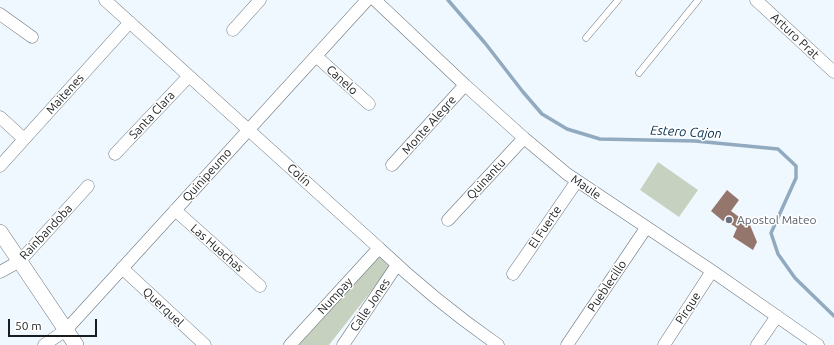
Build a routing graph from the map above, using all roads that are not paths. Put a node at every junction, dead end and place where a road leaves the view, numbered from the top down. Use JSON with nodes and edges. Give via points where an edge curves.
{"nodes":[{"id":1,"x":105,"y":0,"type":"edge"},
{"id":2,"x":260,"y":0,"type":"edge"},
{"id":3,"x":366,"y":0,"type":"edge"},
{"id":4,"x":375,"y":0,"type":"edge"},
{"id":5,"x":618,"y":0,"type":"edge"},
{"id":6,"x":698,"y":0,"type":"edge"},
{"id":7,"x":756,"y":0,"type":"edge"},
{"id":8,"x":0,"y":14,"type":"edge"},
{"id":9,"x":130,"y":22,"type":"junction"},
{"id":10,"x":233,"y":30,"type":"dead end"},
{"id":11,"x":32,"y":37,"type":"dead end"},
{"id":12,"x":586,"y":38,"type":"dead end"},
{"id":13,"x":316,"y":56,"type":"junction"},
{"id":14,"x":834,"y":72,"type":"edge"},
{"id":15,"x":639,"y":73,"type":"dead end"},
{"id":16,"x":189,"y":76,"type":"junction"},
{"id":17,"x":465,"y":85,"type":"junction"},
{"id":18,"x":369,"y":104,"type":"dead end"},
{"id":19,"x":0,"y":117,"type":"edge"},
{"id":20,"x":248,"y":130,"type":"junction"},
{"id":21,"x":524,"y":138,"type":"junction"},
{"id":22,"x":24,"y":139,"type":"junction"},
{"id":23,"x":115,"y":154,"type":"dead end"},
{"id":24,"x":392,"y":165,"type":"dead end"},
{"id":25,"x":0,"y":166,"type":"edge"},
{"id":26,"x":577,"y":181,"type":"junction"},
{"id":27,"x":88,"y":186,"type":"dead end"},
{"id":28,"x":175,"y":210,"type":"junction"},
{"id":29,"x":448,"y":220,"type":"dead end"},
{"id":30,"x":646,"y":228,"type":"junction"},
{"id":31,"x":0,"y":232,"type":"edge"},
{"id":32,"x":379,"y":248,"type":"junction"},
{"id":33,"x":20,"y":261,"type":"junction"},
{"id":34,"x":397,"y":265,"type":"junction"},
{"id":35,"x":122,"y":268,"type":"junction"},
{"id":36,"x":712,"y":271,"type":"junction"},
{"id":37,"x":0,"y":272,"type":"edge"},
{"id":38,"x":513,"y":274,"type":"dead end"},
{"id":39,"x":260,"y":286,"type":"dead end"},
{"id":40,"x":777,"y":316,"type":"junction"},
{"id":41,"x":66,"y":330,"type":"junction"},
{"id":42,"x":346,"y":344,"type":"edge"},
{"id":43,"x":44,"y":345,"type":"edge"},
{"id":44,"x":76,"y":345,"type":"edge"},
{"id":45,"x":205,"y":345,"type":"edge"},
{"id":46,"x":290,"y":345,"type":"edge"},
{"id":47,"x":498,"y":345,"type":"edge"},
{"id":48,"x":567,"y":345,"type":"edge"},
{"id":49,"x":664,"y":345,"type":"edge"},
{"id":50,"x":757,"y":345,"type":"edge"},
{"id":51,"x":818,"y":345,"type":"edge"}],
"edges":[{"from":1,"to":9,"type":"street","name":"Colín"},
{"from":2,"to":10,"type":"street"},
{"from":3,"to":13,"type":"street","name":"Quinipeumo"},
{"from":4,"to":17,"type":"street","name":"Maule"},
{"from":5,"to":12,"type":"lane"},
{"from":6,"to":15,"type":"lane"},
{"from":7,"to":14,"type":"street","name":"Arturo Prat"},
{"from":8,"to":11,"type":"street"},
{"from":9,"to":16,"type":"street","name":"Colín"},
{"from":9,"to":22,"type":"street","name":"Maitenes"},
{"from":13,"to":18,"type":"street","name":"Canelo"},
{"from":13,"to":20,"type":"street","name":"Quinipeumo"},
{"from":16,"to":20,"type":"street","name":"Colín"},
{"from":16,"to":23,"type":"street","name":"Santa Clara"},
{"from":17,"to":21,"type":"street","name":"Maule"},
{"from":17,"to":24,"type":"street","name":"Monte Alegre"},
{"from":19,"to":22,"type":"street"},
{"from":20,"to":28,"type":"street","name":"Quinipeumo"},
{"from":20,"to":32,"type":"street","name":"Colín"},
{"from":21,"to":26,"type":"street","name":"Maule"},
{"from":21,"to":29,"type":"street","name":"Quinantu"},
{"from":22,"to":25,"type":"street","name":"Maitenes"},
{"from":26,"to":30,"type":"street","name":"Maule"},
{"from":26,"to":38,"type":"street","name":"El Fuerte"},
{"from":27,"to":33,"type":"street","name":"Rainbandoba"},
{"from":28,"to":35,"type":"street","name":"Quinipeumo"},
{"from":28,"to":39,"type":"street","name":"Las Huachas"},
{"from":30,"to":36,"type":"street","name":"Maule"},
{"from":30,"to":48,"type":"street","name":"Pueblecillo"},
{"from":31,"to":33,"type":"street"},
{"from":32,"to":34,"type":"street","name":"Colín"},
{"from":32,"to":46,"type":"street","name":"Numpay"},
{"from":33,"to":37,"type":"street","name":"Rainbandoba"},
{"from":33,"to":41,"type":"street"},
{"from":34,"to":42,"type":"street","name":"Calle Jones"},
{"from":34,"to":47,"type":"street","name":"Colín","via":[[436,300]]},
{"from":35,"to":41,"type":"street","name":"Quinipeumo"},
{"from":35,"to":45,"type":"street","name":"Querquel"},
{"from":36,"to":40,"type":"street","name":"Maule"},
{"from":36,"to":49,"type":"street","name":"Pirque"},
{"from":40,"to":50,"type":"street"},
{"from":40,"to":51,"type":"street","name":"Maule"},
{"from":41,"to":43,"type":"street","name":"Quinipeumo"},
{"from":41,"to":44,"type":"street"}]}
